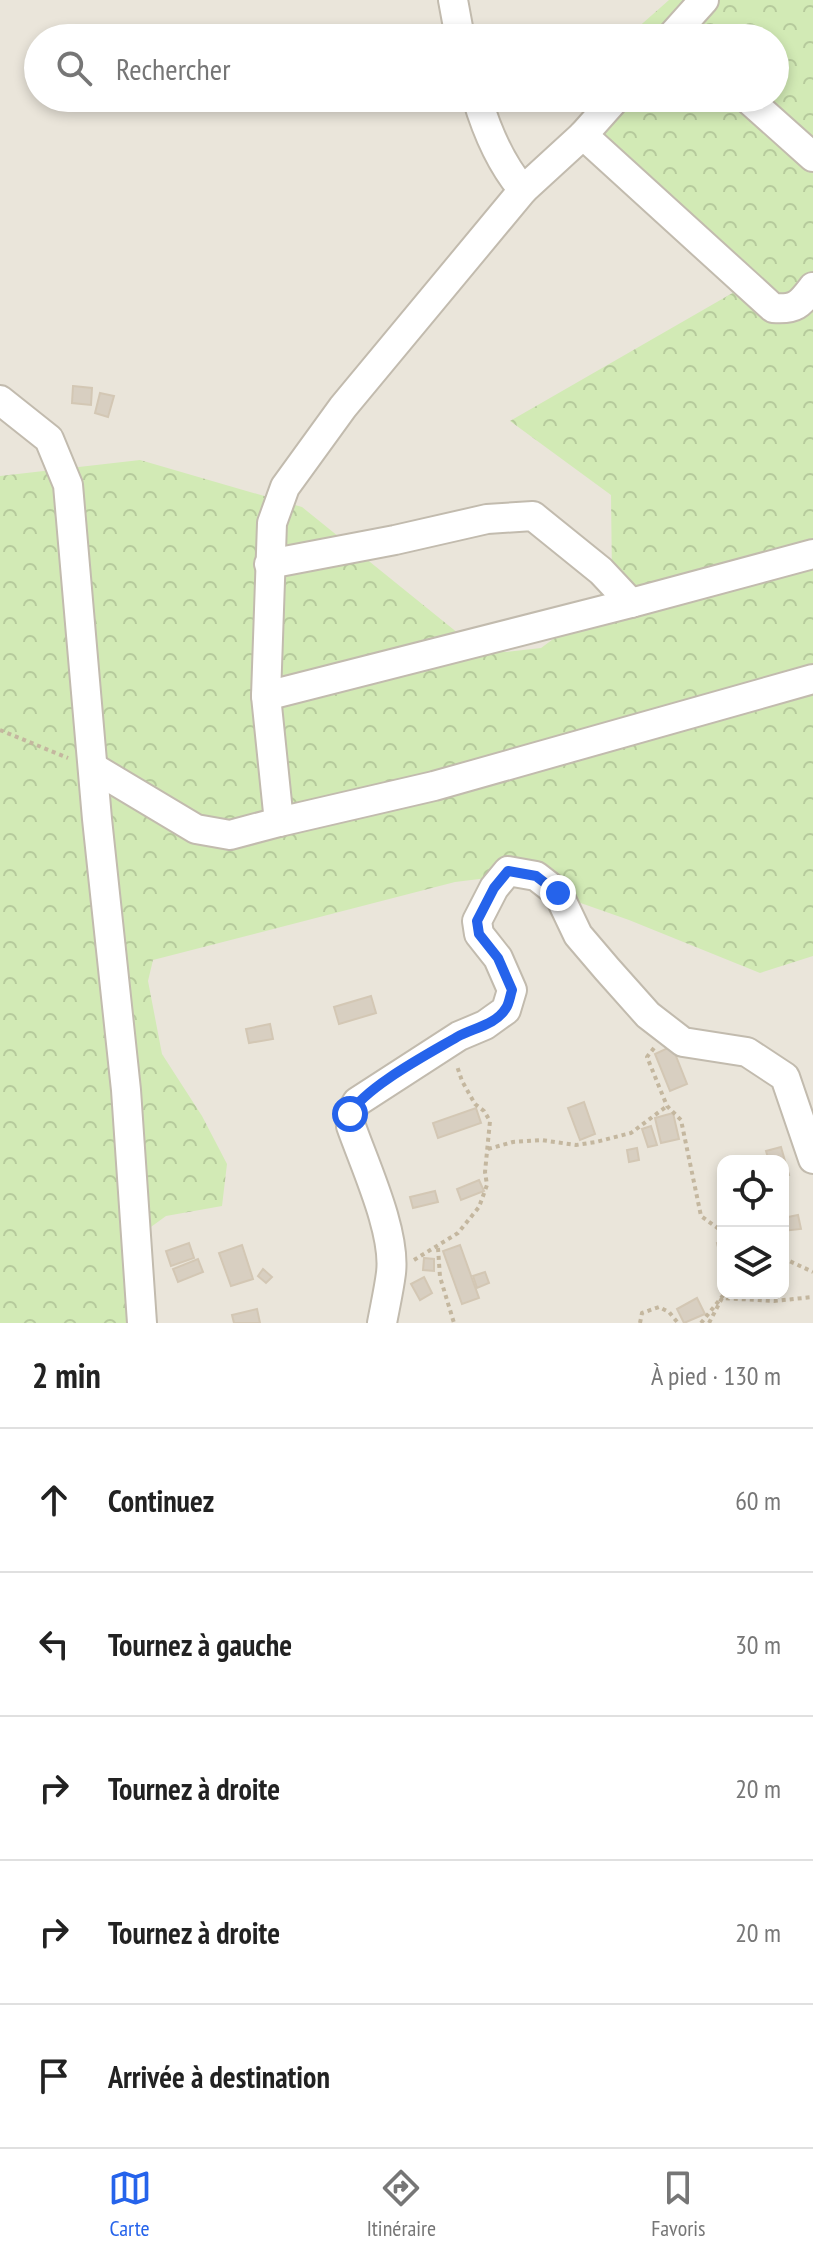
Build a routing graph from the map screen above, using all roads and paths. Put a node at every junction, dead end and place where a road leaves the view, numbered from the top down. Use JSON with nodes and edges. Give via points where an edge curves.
{"nodes":[{"id":1,"x":453,"y":0,"type":"edge"},
{"id":2,"x":704,"y":0,"type":"edge"},
{"id":3,"x":457,"y":24,"type":"edge"},
{"id":4,"x":685,"y":24,"type":"edge"},
{"id":5,"x":481,"y":112,"type":"edge"},
{"id":6,"x":604,"y":112,"type":"edge"},
{"id":7,"x":763,"y":112,"type":"edge"},
{"id":8,"x":583,"y":135,"type":"junction"},
{"id":9,"x":813,"y":157,"type":"edge"},
{"id":10,"x":523,"y":190,"type":"junction"},
{"id":11,"x":813,"y":287,"type":"edge"},
{"id":12,"x":0,"y":400,"type":"edge"},
{"id":13,"x":813,"y":554,"type":"edge"},
{"id":14,"x":269,"y":564,"type":"junction"},
{"id":15,"x":631,"y":603,"type":"junction"},
{"id":16,"x":813,"y":679,"type":"edge"},
{"id":17,"x":266,"y":696,"type":"junction"},
{"id":18,"x":0,"y":730,"type":"edge"},
{"id":19,"x":94,"y":768,"type":"junction"},
{"id":20,"x":279,"y":822,"type":"junction"},
{"id":21,"x":672,"y":1034,"type":"junction"},
{"id":22,"x":449,"y":1042,"type":"junction"},
{"id":23,"x":667,"y":1106,"type":"junction"},
{"id":24,"x":488,"y":1149,"type":"junction"},
{"id":25,"x":813,"y":1159,"type":"edge"},
{"id":26,"x":717,"y":1228,"type":"edge"},
{"id":27,"x":789,"y":1261,"type":"edge"},
{"id":28,"x":813,"y":1272,"type":"edge"},
{"id":29,"x":813,"y":1297,"type":"edge"},
{"id":30,"x":721,"y":1299,"type":"edge"},
{"id":31,"x":722,"y":1299,"type":"edge"},
{"id":32,"x":754,"y":1299,"type":"edge"},
{"id":33,"x":142,"y":1323,"type":"edge"},
{"id":34,"x":382,"y":1323,"type":"edge"},
{"id":35,"x":454,"y":1323,"type":"edge"},
{"id":36,"x":640,"y":1323,"type":"edge"},
{"id":37,"x":678,"y":1323,"type":"edge"},
{"id":38,"x":701,"y":1323,"type":"edge"},
{"id":39,"x":709,"y":1323,"type":"edge"}],
"edges":[{"from":1,"to":3,"type":"street"},
{"from":2,"to":4,"type":"street"},
{"from":5,"to":10,"type":"street","via":[[507,171]]},
{"from":6,"to":8,"type":"street"},
{"from":7,"to":9,"type":"street"},
{"from":8,"to":10,"type":"street"},
{"from":8,"to":11,"type":"street","via":[[773,308],[788,309],[802,302]]},
{"from":10,"to":14,"type":"street","via":[[343,407],[285,487],[272,523]]},
{"from":12,"to":19,"type":"street","via":[[49,439],[68,485]]},
{"from":13,"to":15,"type":"street"},
{"from":14,"to":15,"type":"street","via":[[487,519],[533,516],[601,571]]},
{"from":14,"to":17,"type":"street"},
{"from":15,"to":17,"type":"street"},
{"from":16,"to":20,"type":"street","via":[[434,786]]},
{"from":17,"to":20,"type":"street"},
{"from":18,"to":19,"type":"path"},
{"from":19,"to":20,"type":"street","via":[[196,829],[230,835]]},
{"from":19,"to":33,"type":"street","via":[[126,1090]]},
{"from":21,"to":22,"type":"street","via":[[648,1015],[578,935],[558,893],[536,876],[508,871],[477,921],[479,934],[498,958],[512,990],[506,1010]]},
{"from":21,"to":23,"type":"path","via":[[647,1057]]},
{"from":21,"to":25,"type":"street","via":[[683,1042],[747,1052],[785,1077]]},
{"from":22,"to":24,"type":"path","via":[[462,1081],[490,1121]]},
{"from":22,"to":34,"type":"street","via":[[372,1091],[350,1114],[389,1245],[391,1273]]},
{"from":23,"to":24,"type":"path","via":[[631,1133],[596,1142],[541,1140]]},
{"from":23,"to":26,"type":"path","via":[[681,1120],[701,1216]]},
{"from":24,"to":35,"type":"path","via":[[487,1185],[479,1207],[438,1248],[440,1277]]},
{"from":27,"to":28,"type":"path"},
{"from":29,"to":32,"type":"path"},
{"from":30,"to":38,"type":"path"},
{"from":31,"to":39,"type":"path"},
{"from":36,"to":37,"type":"path","via":[[642,1313],[659,1307]]}]}
